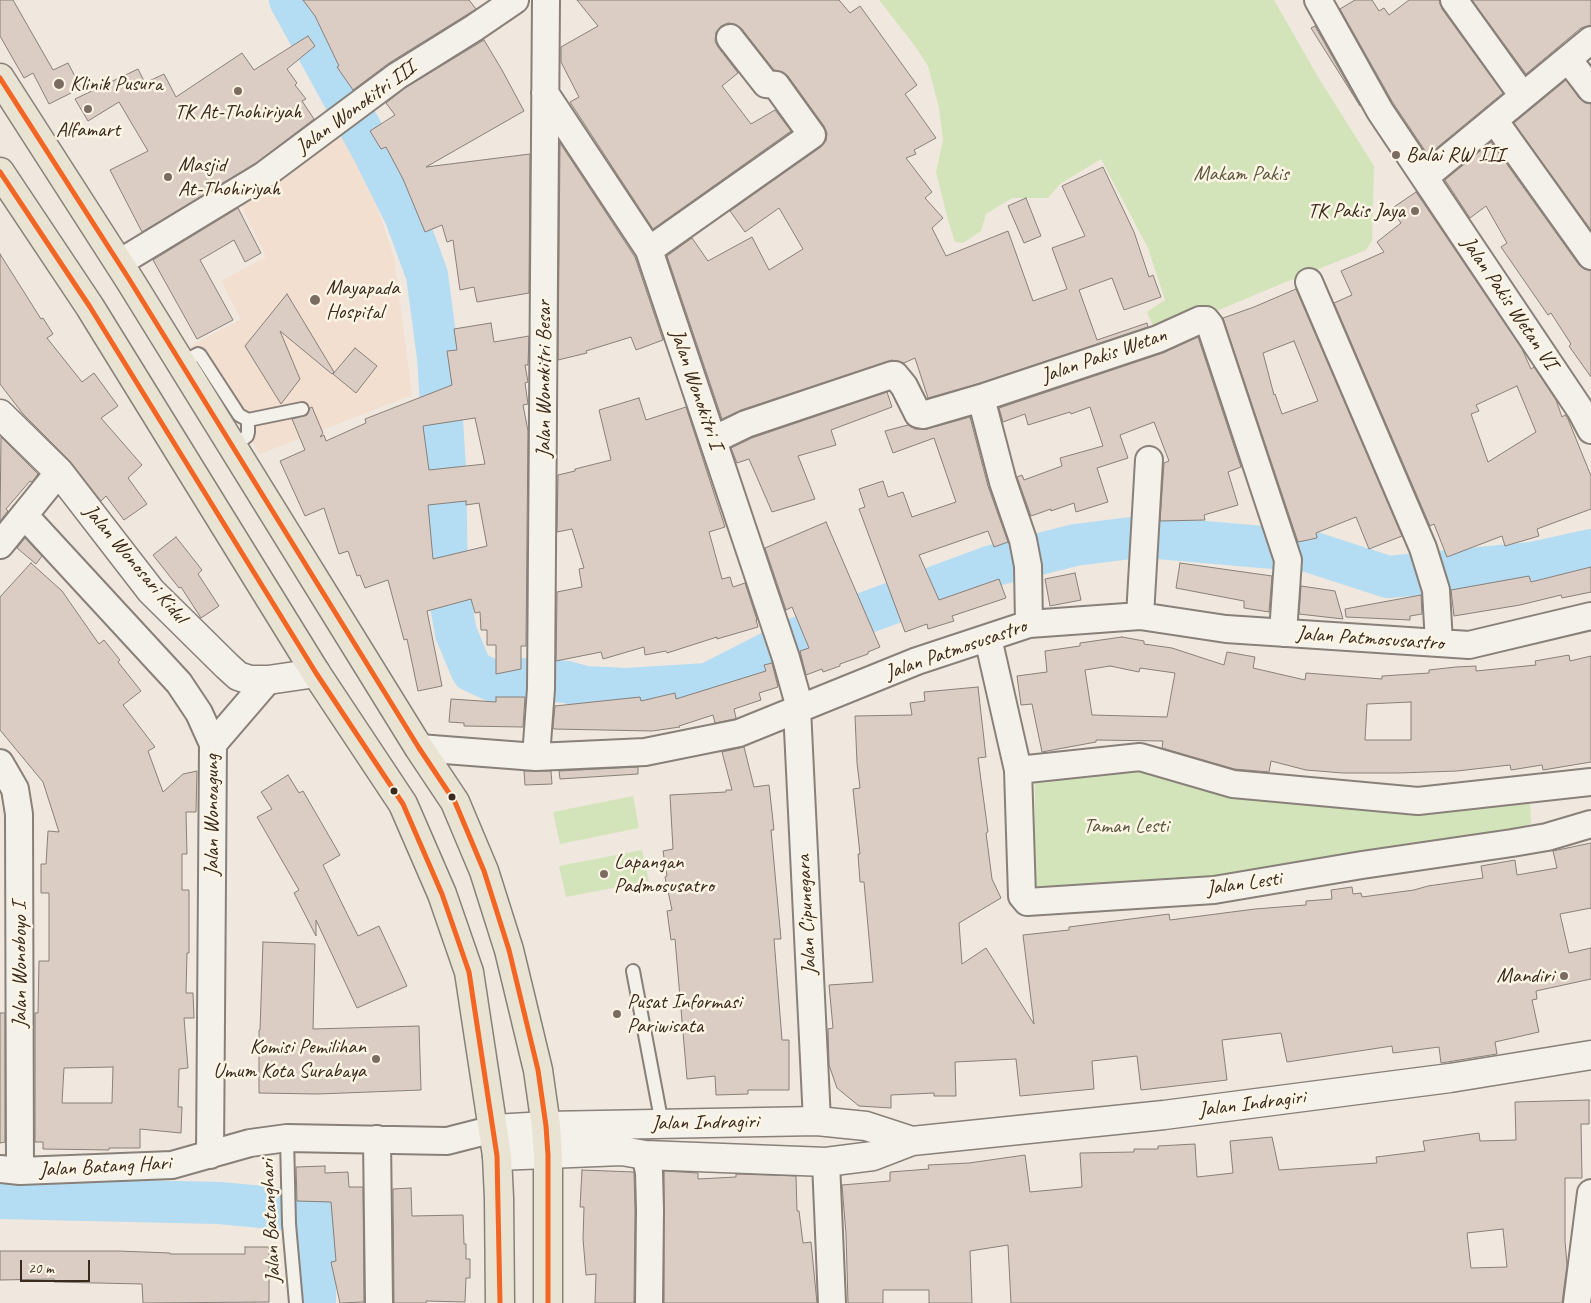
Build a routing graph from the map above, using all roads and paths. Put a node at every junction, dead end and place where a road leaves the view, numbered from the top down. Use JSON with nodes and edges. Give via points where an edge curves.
{"nodes":[{"id":1,"x":515,"y":0,"type":"edge"},
{"id":2,"x":546,"y":0,"type":"edge"},
{"id":3,"x":1318,"y":0,"type":"edge"},
{"id":4,"x":1454,"y":0,"type":"edge"},
{"id":5,"x":730,"y":38,"type":"dead end"},
{"id":6,"x":1591,"y":40,"type":"edge"},
{"id":7,"x":1568,"y":59,"type":"junction"},
{"id":8,"x":0,"y":78,"type":"edge"},
{"id":9,"x":1591,"y":89,"type":"edge"},
{"id":10,"x":545,"y":92,"type":"junction"},
{"id":11,"x":1523,"y":96,"type":"junction"},
{"id":12,"x":1494,"y":120,"type":"junction"},
{"id":13,"x":0,"y":172,"type":"edge"},
{"id":14,"x":1424,"y":177,"type":"junction"},
{"id":15,"x":649,"y":250,"type":"junction"},
{"id":16,"x":1591,"y":256,"type":"edge"},
{"id":17,"x":118,"y":263,"type":"junction"},
{"id":18,"x":1309,"y":282,"type":"dead end"},
{"id":19,"x":982,"y":398,"type":"junction"},
{"id":20,"x":302,"y":409,"type":"dead end"},
{"id":21,"x":0,"y":414,"type":"edge"},
{"id":22,"x":235,"y":419,"type":"junction"},
{"id":23,"x":1591,"y":430,"type":"edge"},
{"id":24,"x":713,"y":440,"type":"junction"},
{"id":25,"x":1149,"y":460,"type":"dead end"},
{"id":26,"x":59,"y":472,"type":"junction"},
{"id":27,"x":24,"y":515,"type":"junction"},
{"id":28,"x":0,"y":545,"type":"edge"},
{"id":29,"x":1140,"y":616,"type":"junction"},
{"id":30,"x":1591,"y":616,"type":"edge"},
{"id":31,"x":1028,"y":624,"type":"junction"},
{"id":32,"x":1283,"y":633,"type":"junction"},
{"id":33,"x":988,"y":638,"type":"junction"},
{"id":34,"x":1439,"y":643,"type":"junction"},
{"id":35,"x":316,"y":673,"type":"junction"},
{"id":36,"x":268,"y":680,"type":"junction"},
{"id":37,"x":798,"y":709,"type":"junction"},
{"id":38,"x":213,"y":744,"type":"junction"},
{"id":39,"x":420,"y":748,"type":"junction"},
{"id":40,"x":536,"y":757,"type":"junction"},
{"id":41,"x":0,"y":763,"type":"edge"},
{"id":42,"x":1018,"y":770,"type":"junction"},
{"id":43,"x":1591,"y":782,"type":"edge"},
{"id":44,"x":7,"y":797,"type":"edge"},
{"id":45,"x":1591,"y":824,"type":"edge"},
{"id":46,"x":633,"y":971,"type":"dead end"},
{"id":47,"x":10,"y":984,"type":"edge"},
{"id":48,"x":1591,"y":1056,"type":"edge"},
{"id":49,"x":817,"y":1122,"type":"junction"},
{"id":50,"x":662,"y":1124,"type":"junction"},
{"id":51,"x":546,"y":1126,"type":"junction"},
{"id":52,"x":494,"y":1129,"type":"junction"},
{"id":53,"x":287,"y":1138,"type":"junction"},
{"id":54,"x":377,"y":1139,"type":"junction"},
{"id":55,"x":447,"y":1141,"type":"junction"},
{"id":56,"x":912,"y":1141,"type":"junction"},
{"id":57,"x":210,"y":1155,"type":"junction"},
{"id":58,"x":548,"y":1155,"type":"junction"},
{"id":59,"x":646,"y":1155,"type":"junction"},
{"id":60,"x":497,"y":1156,"type":"junction"},
{"id":61,"x":826,"y":1162,"type":"junction"},
{"id":62,"x":10,"y":1170,"type":"edge"},
{"id":63,"x":1591,"y":1194,"type":"edge"},
{"id":64,"x":296,"y":1303,"type":"edge"},
{"id":65,"x":378,"y":1303,"type":"edge"},
{"id":66,"x":500,"y":1303,"type":"edge"},
{"id":67,"x":548,"y":1303,"type":"edge"},
{"id":68,"x":649,"y":1303,"type":"edge"},
{"id":69,"x":832,"y":1303,"type":"edge"},
{"id":70,"x":1576,"y":1303,"type":"edge"}],
"edges":[{"from":1,"to":17,"type":"street","name":"Jalan Wonokitri III","via":[[397,76],[264,175]]},
{"from":2,"to":10,"type":"street","name":"Jalan Wonokitri Besar"},
{"from":3,"to":14,"type":"street","name":"Jalan Pakis Wetan VI","via":[[1380,111]]},
{"from":4,"to":11,"type":"street"},
{"from":5,"to":15,"type":"street","via":[[766,84],[776,85],[812,135]]},
{"from":6,"to":7,"type":"street"},
{"from":7,"to":9,"type":"street"},
{"from":7,"to":11,"type":"street"},
{"from":8,"to":17,"type":"main road"},
{"from":10,"to":15,"type":"street","name":"Jalan Wonokitri I"},
{"from":10,"to":40,"type":"street","name":"Jalan Wonokitri Besar","via":[[541,689]]},
{"from":11,"to":12,"type":"street"},
{"from":12,"to":14,"type":"street"},
{"from":12,"to":16,"type":"street"},
{"from":13,"to":35,"type":"main road","via":[[90,307]]},
{"from":14,"to":23,"type":"street","name":"Jalan Pakis Wetan VI"},
{"from":15,"to":24,"type":"street","name":"Jalan Wonokitri I"},
{"from":17,"to":22,"type":"main road","via":[[181,362]]},
{"from":18,"to":34,"type":"street","via":[[1423,548],[1436,590]]},
{"from":19,"to":24,"type":"street","name":"Jalan Pakis Wetan","via":[[921,415],[904,386],[892,375],[746,424]]},
{"from":19,"to":31,"type":"street","via":[[1003,482],[1023,540],[1028,566]]},
{"from":19,"to":32,"type":"street","name":"Jalan Pakis Wetan","via":[[1206,320],[1288,560]]},
{"from":20,"to":22,"type":"lane"},
{"from":21,"to":26,"type":"street","name":"Jalan Wonosari Kidul"},
{"from":22,"to":39,"type":"main road","via":[[233,447]]},
{"from":24,"to":37,"type":"street","name":"Jalan Wonokitri I","via":[[786,658]]},
{"from":25,"to":29,"type":"street"},
{"from":26,"to":27,"type":"street"},
{"from":26,"to":36,"type":"street","name":"Jalan Wonosari Kidul","via":[[151,590],[226,666],[238,676],[250,680]]},
{"from":27,"to":28,"type":"street"},
{"from":27,"to":38,"type":"street","name":"Jalan Wonoagung","via":[[180,683]]},
{"from":29,"to":31,"type":"street","name":"Jalan Patmosusastro"},
{"from":29,"to":32,"type":"street","name":"Jalan Patmosusastro","via":[[1226,629]]},
{"from":30,"to":34,"type":"street","name":"Jalan Patmosusastro","via":[[1469,645]]},
{"from":31,"to":33,"type":"street","name":"Jalan Patmosusastro"},
{"from":32,"to":34,"type":"street","name":"Jalan Patmosusastro"},
{"from":33,"to":37,"type":"street","name":"Jalan Patmosusastro","via":[[917,661]]},
{"from":33,"to":42,"type":"street","name":"Jalan Lesti"},
{"from":35,"to":36,"type":"street","name":"Jalan Wonosari Kidul"},
{"from":35,"to":52,"type":"main road","via":[[403,804],[442,894],[469,972]]},
{"from":36,"to":38,"type":"street"},
{"from":37,"to":40,"type":"street","name":"Jalan Patmosusastro","via":[[739,733],[645,752]]},
{"from":37,"to":49,"type":"street","name":"Jalan Cipunegara"},
{"from":38,"to":57,"type":"street","name":"Jalan Wonoagung"},
{"from":39,"to":40,"type":"street","name":"Jalan Patmosusastro"},
{"from":39,"to":51,"type":"main road","via":[[455,802],[484,871],[511,959],[538,1070]]},
{"from":41,"to":44,"type":"street","name":"Jalan Wonoboyo I"},
{"from":42,"to":43,"type":"street","via":[[1140,756],[1233,784],[1418,802]]},
{"from":42,"to":45,"type":"street","name":"Jalan Lesti","via":[[1022,896],[1027,902],[1214,890],[1547,837]]},
{"from":44,"to":47,"type":"street","name":"Jalan Wonoboyo I","via":[[19,814]]},
{"from":46,"to":50,"type":"lane"},
{"from":47,"to":62,"type":"street","name":"Jalan Wonoboyo I"},
{"from":48,"to":56,"type":"street","name":"Jalan Indragiri","via":[[1164,1115]]},
{"from":49,"to":50,"type":"street","name":"Jalan Indragiri"},
{"from":49,"to":56,"type":"street","name":"Jalan Indragiri","via":[[866,1126]]},
{"from":50,"to":51,"type":"street","name":"Jalan Indragiri"},
{"from":51,"to":52,"type":"street","name":"Jalan Indragiri"},
{"from":51,"to":58,"type":"main road"},
{"from":52,"to":55,"type":"street"},
{"from":52,"to":60,"type":"main road"},
{"from":53,"to":54,"type":"street","name":"Jalan Batang Hari"},
{"from":53,"to":57,"type":"street","name":"Jalan Batang Hari","via":[[250,1143]]},
{"from":53,"to":64,"type":"lane","name":"Jalan Batanghari","via":[[288,1224]]},
{"from":54,"to":55,"type":"street","name":"Jalan Batang Hari"},
{"from":54,"to":65,"type":"street"},
{"from":55,"to":60,"type":"street"},
{"from":56,"to":61,"type":"street","name":"Jalan Indragiri","via":[[873,1156]]},
{"from":57,"to":62,"type":"street","name":"Jalan Batang Hari","via":[[172,1165]]},
{"from":58,"to":59,"type":"street","name":"Jalan Indragiri","via":[[622,1151]]},
{"from":58,"to":60,"type":"street","name":"Jalan Indragiri"},
{"from":58,"to":67,"type":"main road"},
{"from":59,"to":61,"type":"street","name":"Jalan Indragiri"},
{"from":59,"to":68,"type":"street","via":[[650,1210]]},
{"from":60,"to":66,"type":"main road"},
{"from":61,"to":69,"type":"street"},
{"from":63,"to":70,"type":"street"}]}
